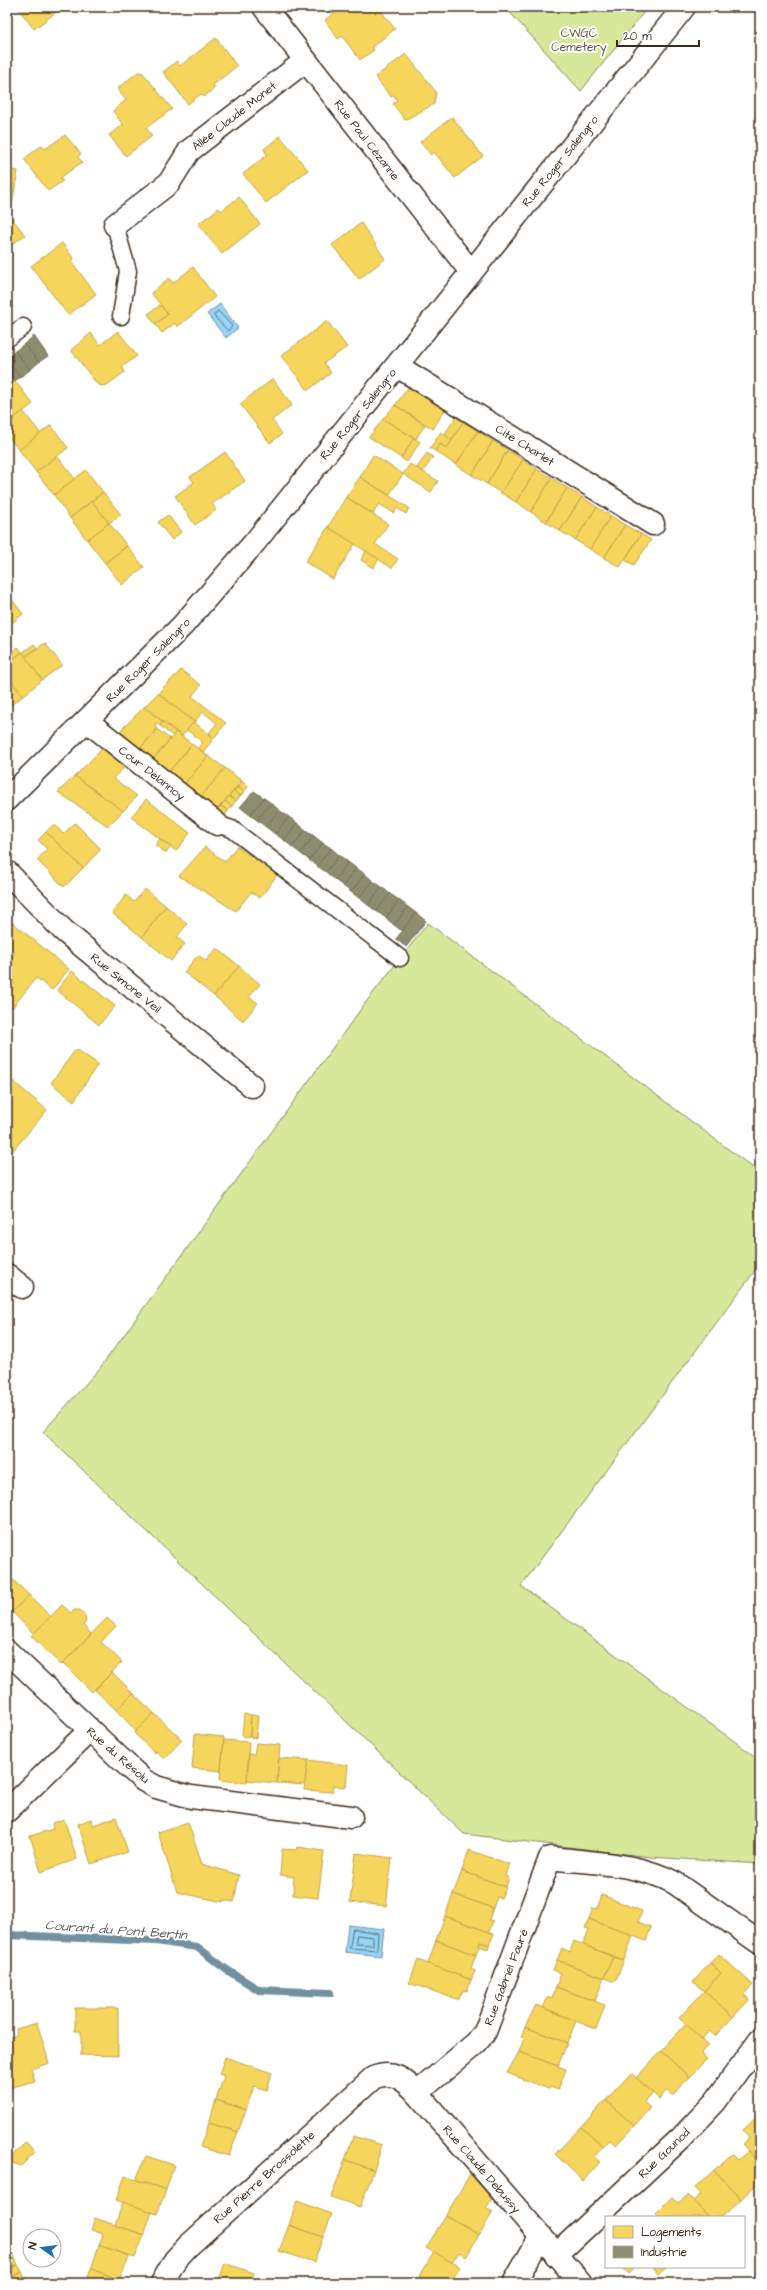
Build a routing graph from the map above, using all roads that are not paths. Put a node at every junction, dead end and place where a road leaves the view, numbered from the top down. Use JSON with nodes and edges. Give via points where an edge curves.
{"nodes":[{"id":1,"x":264,"y":7,"type":"edge"},
{"id":2,"x":684,"y":7,"type":"edge"},
{"id":3,"x":305,"y":61,"type":"junction"},
{"id":4,"x":115,"y":225,"type":"joint"},
{"id":5,"x":471,"y":272,"type":"junction"},
{"id":6,"x":121,"y":316,"type":"dead end"},
{"id":7,"x":23,"y":327,"type":"dead end"},
{"id":8,"x":7,"y":339,"type":"edge"},
{"id":9,"x":397,"y":366,"type":"junction"},
{"id":10,"x":653,"y":524,"type":"dead end"},
{"id":11,"x":87,"y":721,"type":"junction"},
{"id":12,"x":7,"y":799,"type":"edge"},
{"id":13,"x":217,"y":824,"type":"joint"},
{"id":14,"x":7,"y":872,"type":"edge"},
{"id":15,"x":400,"y":958,"type":"dead end"},
{"id":16,"x":252,"y":1086,"type":"dead end"},
{"id":17,"x":7,"y":1651,"type":"edge"},
{"id":18,"x":89,"y":1731,"type":"junction"},
{"id":19,"x":8,"y":1807,"type":"edge"},
{"id":20,"x":351,"y":1817,"type":"dead end"},
{"id":21,"x":760,"y":1943,"type":"edge"},
{"id":22,"x":760,"y":2040,"type":"edge"},
{"id":23,"x":373,"y":2078,"type":"joint"},
{"id":24,"x":417,"y":2093,"type":"junction"},
{"id":25,"x":541,"y":2236,"type":"junction"},
{"id":26,"x":556,"y":2255,"type":"junction"},
{"id":27,"x":162,"y":2283,"type":"edge"},
{"id":28,"x":514,"y":2283,"type":"edge"},
{"id":29,"x":581,"y":2283,"type":"edge"}],
"edges":[{"from":1,"to":3,"type":"street","name":"Rue Paul Cézanne"},
{"from":2,"to":5,"type":"street","name":"Rue Roger Salengro"},
{"from":3,"to":4,"type":"street","name":"Allée Claude Monet","via":[[189,151],[169,183]]},
{"from":3,"to":5,"type":"street","name":"Rue Paul Cézanne"},
{"from":4,"to":6,"type":"lane","via":[[128,271]]},
{"from":5,"to":9,"type":"street","name":"Rue Roger Salengro"},
{"from":7,"to":8,"type":"lane"},
{"from":9,"to":10,"type":"street","name":"Cité Charlet"},
{"from":9,"to":11,"type":"street","name":"Rue Roger Salengro","via":[[200,607]]},
{"from":11,"to":12,"type":"street","name":"Rue Roger Salengro"},
{"from":11,"to":13,"type":"street","name":"Cour Delannoy"},
{"from":13,"to":15,"type":"lane","via":[[232,829]]},
{"from":14,"to":16,"type":"street","name":"Rue Simone Veil","via":[[64,931]]},
{"from":17,"to":18,"type":"street","name":"Rue du Résolu"},
{"from":18,"to":19,"type":"street"},
{"from":18,"to":20,"type":"street","name":"Rue du Résolu","via":[[142,1780],[173,1793]]},
{"from":21,"to":24,"type":"street","name":"Rue Gabriel Fauré","via":[[663,1877],[635,1869],[550,1858],[485,2032],[476,2043]]},
{"from":22,"to":26,"type":"street","name":"Rue Gounod","via":[[715,2102]]},
{"from":23,"to":24,"type":"street","name":"Rue Claude Debussy","via":[[392,2074],[401,2078]]},
{"from":23,"to":27,"type":"street","name":"Rue Pierre Brossolette","via":[[187,2247],[175,2260]]},
{"from":24,"to":25,"type":"street","name":"Rue Claude Debussy"},
{"from":25,"to":26,"type":"street","name":"Rue Claude Debussy"},
{"from":25,"to":28,"type":"street"},
{"from":26,"to":29,"type":"street","name":"Rue Claude Debussy"}]}
